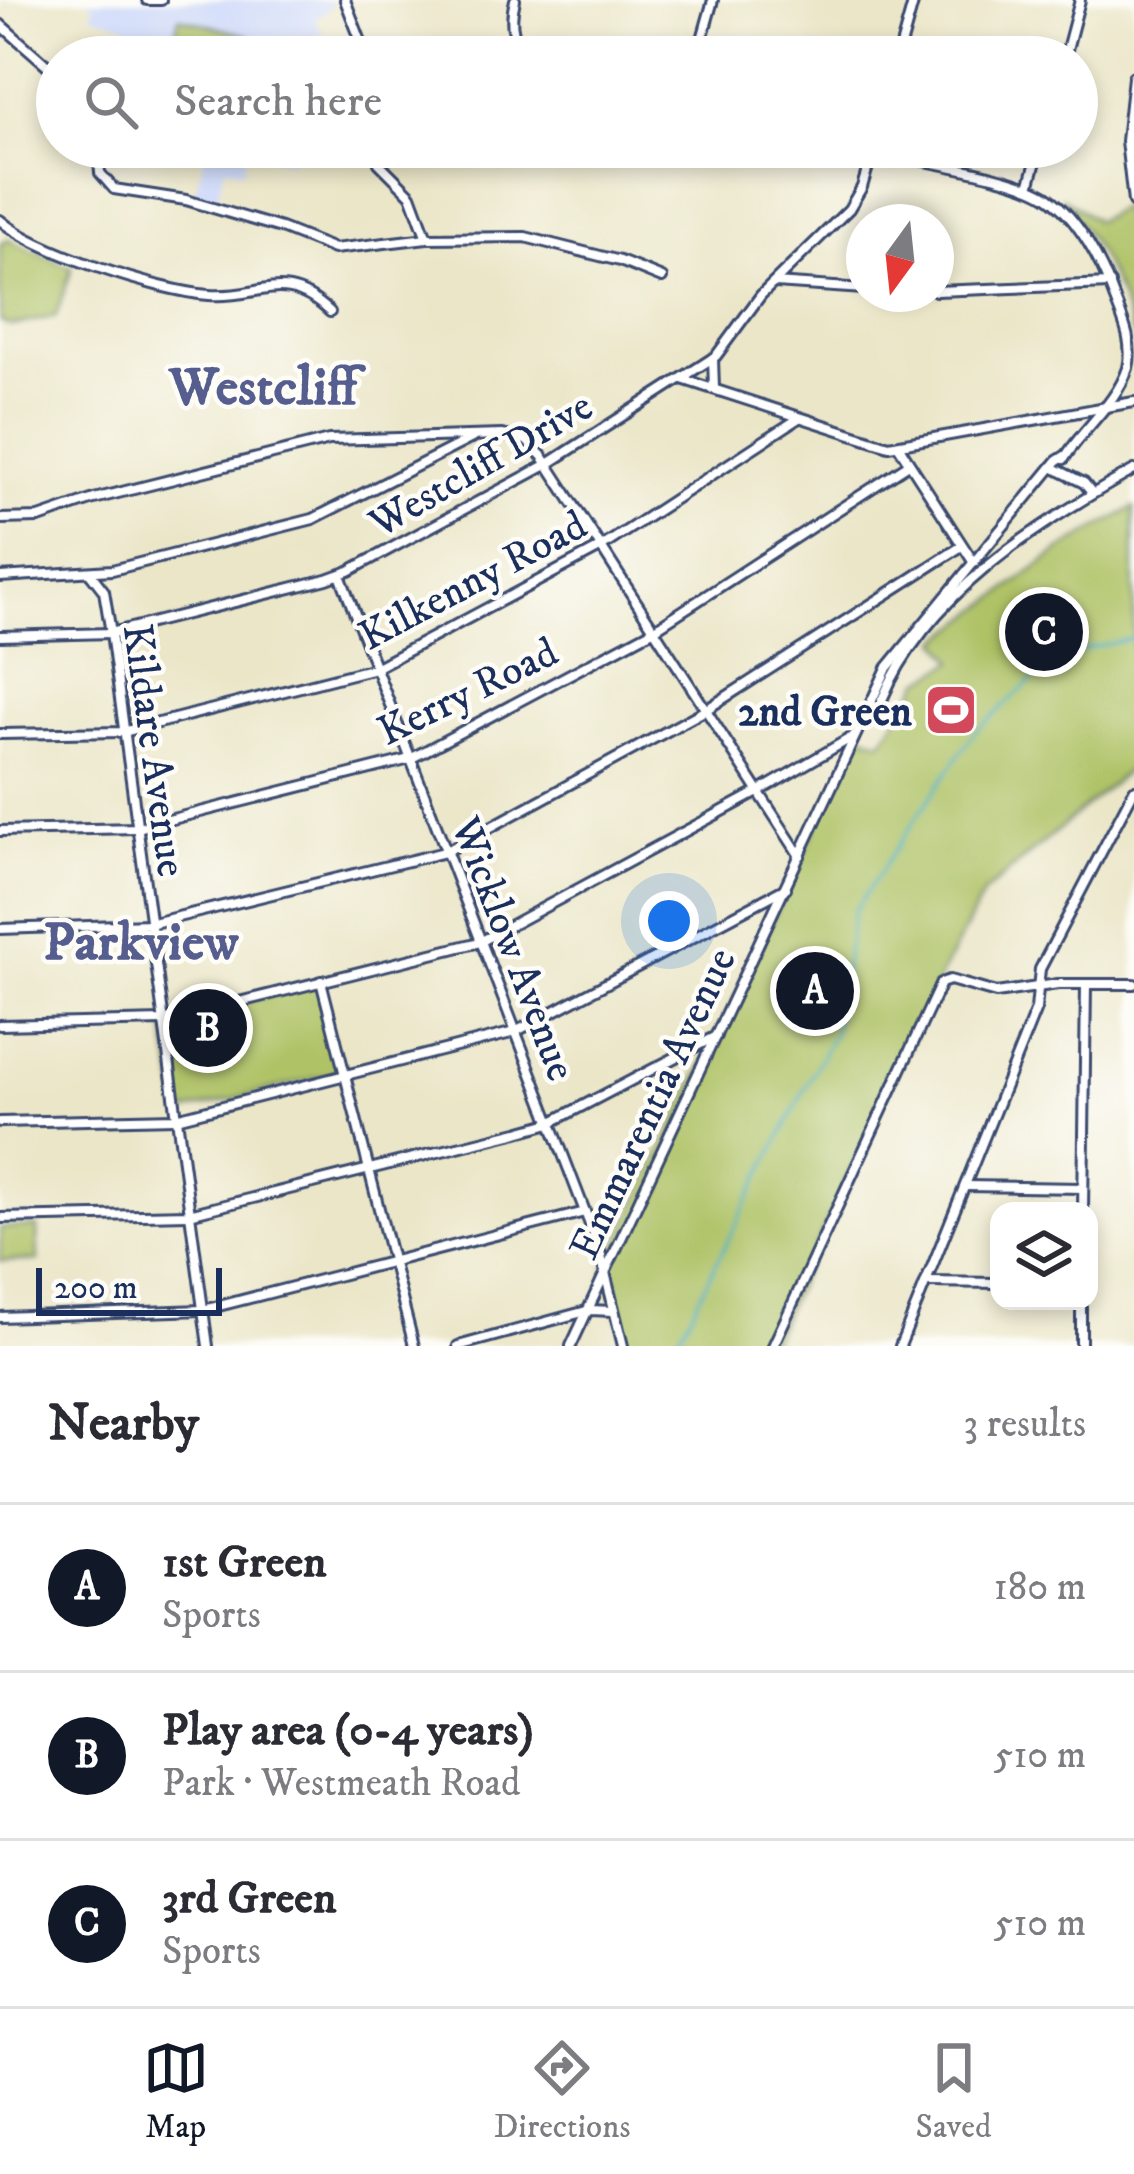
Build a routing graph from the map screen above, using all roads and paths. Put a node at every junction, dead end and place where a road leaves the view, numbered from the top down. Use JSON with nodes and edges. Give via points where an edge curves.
{"nodes":[{"id":1,"x":147,"y":0,"type":"edge"},
{"id":2,"x":161,"y":0,"type":"edge"},
{"id":3,"x":345,"y":0,"type":"edge"},
{"id":4,"x":515,"y":0,"type":"edge"},
{"id":5,"x":713,"y":0,"type":"edge"},
{"id":6,"x":914,"y":0,"type":"edge"},
{"id":7,"x":1080,"y":0,"type":"edge"},
{"id":8,"x":0,"y":24,"type":"edge"},
{"id":9,"x":357,"y":36,"type":"edge"},
{"id":10,"x":514,"y":36,"type":"edge"},
{"id":11,"x":704,"y":36,"type":"edge"},
{"id":12,"x":904,"y":36,"type":"edge"},
{"id":13,"x":1071,"y":36,"type":"edge"},
{"id":14,"x":36,"y":56,"type":"edge"},
{"id":15,"x":1134,"y":77,"type":"edge"},
{"id":16,"x":1134,"y":110,"type":"edge"},
{"id":17,"x":1128,"y":123,"type":"junction"},
{"id":18,"x":100,"y":168,"type":"edge"},
{"id":19,"x":384,"y":168,"type":"edge"},
{"id":20,"x":868,"y":168,"type":"edge"},
{"id":21,"x":951,"y":168,"type":"edge"},
{"id":22,"x":1034,"y":168,"type":"edge"},
{"id":23,"x":1029,"y":187,"type":"junction"},
{"id":24,"x":1134,"y":202,"type":"edge"},
{"id":25,"x":0,"y":220,"type":"edge"},
{"id":26,"x":427,"y":238,"type":"junction"},
{"id":27,"x":662,"y":278,"type":"dead end"},
{"id":28,"x":773,"y":283,"type":"junction"},
{"id":29,"x":1110,"y":284,"type":"junction"},
{"id":30,"x":846,"y":289,"type":"edge"},
{"id":31,"x":954,"y":290,"type":"edge"},
{"id":32,"x":331,"y":312,"type":"dead end"},
{"id":33,"x":713,"y":358,"type":"junction"},
{"id":34,"x":681,"y":379,"type":"junction"},
{"id":35,"x":714,"y":388,"type":"junction"},
{"id":36,"x":1134,"y":403,"type":"edge"},
{"id":37,"x":1106,"y":406,"type":"junction"},
{"id":38,"x":800,"y":418,"type":"junction"},
{"id":39,"x":434,"y":436,"type":"junction"},
{"id":40,"x":474,"y":437,"type":"junction"},
{"id":41,"x":898,"y":446,"type":"junction"},
{"id":42,"x":441,"y":455,"type":"junction"},
{"id":43,"x":548,"y":464,"type":"junction"},
{"id":44,"x":909,"y":464,"type":"junction"},
{"id":45,"x":1054,"y":468,"type":"junction"},
{"id":46,"x":1134,"y":470,"type":"edge"},
{"id":47,"x":1092,"y":494,"type":"junction"},
{"id":48,"x":0,"y":519,"type":"edge"},
{"id":49,"x":962,"y":546,"type":"junction"},
{"id":50,"x":600,"y":548,"type":"junction"},
{"id":51,"x":974,"y":563,"type":"junction"},
{"id":52,"x":112,"y":570,"type":"junction"},
{"id":53,"x":90,"y":573,"type":"junction"},
{"id":54,"x":340,"y":575,"type":"junction"},
{"id":55,"x":0,"y":577,"type":"edge"},
{"id":56,"x":104,"y":591,"type":"junction"},
{"id":57,"x":653,"y":630,"type":"junction"},
{"id":58,"x":111,"y":633,"type":"junction"},
{"id":59,"x":0,"y":636,"type":"edge"},
{"id":60,"x":375,"y":668,"type":"junction"},
{"id":61,"x":882,"y":700,"type":"dead end"},
{"id":62,"x":704,"y":711,"type":"junction"},
{"id":63,"x":123,"y":732,"type":"junction"},
{"id":64,"x":0,"y":734,"type":"edge"},
{"id":65,"x":857,"y":734,"type":"junction"},
{"id":66,"x":410,"y":759,"type":"junction"},
{"id":67,"x":1134,"y":790,"type":"edge"},
{"id":68,"x":758,"y":792,"type":"junction"},
{"id":69,"x":137,"y":828,"type":"junction"},
{"id":70,"x":0,"y":831,"type":"edge"},
{"id":71,"x":445,"y":852,"type":"junction"},
{"id":72,"x":800,"y":856,"type":"junction"},
{"id":73,"x":786,"y":888,"type":"junction"},
{"id":74,"x":149,"y":924,"type":"junction"},
{"id":75,"x":0,"y":929,"type":"edge"},
{"id":76,"x":480,"y":941,"type":"junction"},
{"id":77,"x":321,"y":981,"type":"junction"},
{"id":78,"x":1086,"y":984,"type":"junction"},
{"id":79,"x":1134,"y":984,"type":"edge"},
{"id":80,"x":1037,"y":986,"type":"junction"},
{"id":81,"x":163,"y":1021,"type":"junction"},
{"id":82,"x":0,"y":1025,"type":"edge"},
{"id":83,"x":515,"y":1032,"type":"junction"},
{"id":84,"x":717,"y":1036,"type":"junction"},
{"id":85,"x":345,"y":1074,"type":"junction"},
{"id":86,"x":176,"y":1118,"type":"junction"},
{"id":87,"x":0,"y":1122,"type":"edge"},
{"id":88,"x":550,"y":1123,"type":"junction"},
{"id":89,"x":369,"y":1168,"type":"junction"},
{"id":90,"x":965,"y":1186,"type":"junction"},
{"id":91,"x":1083,"y":1188,"type":"junction"},
{"id":92,"x":1083,"y":1202,"type":"edge"},
{"id":93,"x":585,"y":1212,"type":"junction"},
{"id":94,"x":189,"y":1214,"type":"junction"},
{"id":95,"x":0,"y":1218,"type":"edge"},
{"id":96,"x":394,"y":1262,"type":"junction"},
{"id":97,"x":605,"y":1269,"type":"junction"},
{"id":98,"x":926,"y":1282,"type":"junction"},
{"id":99,"x":990,"y":1283,"type":"edge"},
{"id":100,"x":203,"y":1310,"type":"junction"},
{"id":101,"x":1081,"y":1310,"type":"edge"},
{"id":102,"x":586,"y":1311,"type":"junction"},
{"id":103,"x":613,"y":1311,"type":"junction"},
{"id":104,"x":0,"y":1317,"type":"edge"},
{"id":105,"x":208,"y":1346,"type":"edge"},
{"id":106,"x":414,"y":1346,"type":"edge"},
{"id":107,"x":458,"y":1346,"type":"edge"},
{"id":108,"x":571,"y":1346,"type":"edge"},
{"id":109,"x":623,"y":1346,"type":"edge"},
{"id":110,"x":773,"y":1346,"type":"edge"},
{"id":111,"x":900,"y":1346,"type":"edge"},
{"id":112,"x":1081,"y":1346,"type":"edge"}],
"edges":[{"from":1,"to":2,"type":"street"},
{"from":3,"to":9,"type":"street"},
{"from":4,"to":10,"type":"street"},
{"from":5,"to":11,"type":"street"},
{"from":6,"to":12,"type":"street"},
{"from":7,"to":13,"type":"street"},
{"from":8,"to":14,"type":"street"},
{"from":15,"to":17,"type":"main road"},
{"from":16,"to":17,"type":"main road"},
{"from":17,"to":24,"type":"main road"},
{"from":18,"to":26,"type":"street","via":[[115,190],[186,200],[334,249]]},
{"from":19,"to":26,"type":"street","via":[[411,195]]},
{"from":20,"to":28,"type":"street","name":"Westcliff Drive","via":[[849,209]]},
{"from":21,"to":23,"type":"street"},
{"from":22,"to":23,"type":"street"},
{"from":23,"to":29,"type":"street","name":"Emmarentia Avenue","via":[[1061,209]]},
{"from":25,"to":32,"type":"street","via":[[132,278],[214,295],[284,286]]},
{"from":26,"to":27,"type":"street","via":[[541,240]]},
{"from":28,"to":30,"type":"street"},
{"from":28,"to":33,"type":"street","name":"Westcliff Drive"},
{"from":29,"to":31,"type":"street"},
{"from":29,"to":37,"type":"street","name":"Emmarentia Avenue","via":[[1131,353]]},
{"from":33,"to":34,"type":"street","name":"Westcliff Drive"},
{"from":33,"to":35,"type":"street"},
{"from":34,"to":35,"type":"street"},
{"from":34,"to":43,"type":"street","name":"Westcliff Drive"},
{"from":35,"to":38,"type":"street"},
{"from":36,"to":37,"type":"street"},
{"from":37,"to":41,"type":"street"},
{"from":37,"to":45,"type":"street","name":"Emmarentia Avenue"},
{"from":38,"to":41,"type":"street"},
{"from":38,"to":50,"type":"street","name":"Kilkenny Road"},
{"from":39,"to":40,"type":"street"},
{"from":39,"to":42,"type":"street"},
{"from":39,"to":48,"type":"street","via":[[329,440],[44,517]]},
{"from":40,"to":42,"type":"street"},
{"from":40,"to":43,"type":"street","via":[[516,436]]},
{"from":41,"to":44,"type":"street"},
{"from":42,"to":52,"type":"street","via":[[327,514]]},
{"from":43,"to":50,"type":"street"},
{"from":43,"to":54,"type":"street","name":"Westcliff Drive"},
{"from":44,"to":49,"type":"street"},
{"from":44,"to":57,"type":"street","name":"Kerry Road"},
{"from":45,"to":47,"type":"street"},
{"from":45,"to":51,"type":"street","name":"Emmarentia Avenue"},
{"from":46,"to":47,"type":"street"},
{"from":47,"to":61,"type":"street","via":[[980,568],[897,665]]},
{"from":49,"to":51,"type":"street"},
{"from":49,"to":62,"type":"street"},
{"from":50,"to":57,"type":"street"},
{"from":50,"to":60,"type":"street","name":"Kilkenny Road"},
{"from":51,"to":65,"type":"street","name":"Emmarentia Avenue","via":[[892,659]]},
{"from":52,"to":53,"type":"street"},
{"from":52,"to":56,"type":"street","name":"Kildare Avenue"},
{"from":53,"to":55,"type":"street"},
{"from":53,"to":56,"type":"street","name":"Kildare Avenue"},
{"from":54,"to":58,"type":"street","name":"Westcliff Drive"},
{"from":54,"to":60,"type":"street","name":"Wicklow Avenue"},
{"from":56,"to":58,"type":"street","name":"Kildare Avenue"},
{"from":57,"to":62,"type":"street"},
{"from":57,"to":66,"type":"street","name":"Kerry Road"},
{"from":58,"to":59,"type":"street","name":"Westcliff Drive"},
{"from":58,"to":63,"type":"street","name":"Kildare Avenue"},
{"from":60,"to":63,"type":"street","name":"Kilkenny Road"},
{"from":60,"to":66,"type":"street","name":"Wicklow Avenue"},
{"from":62,"to":68,"type":"street"},
{"from":62,"to":71,"type":"street"},
{"from":63,"to":64,"type":"street","name":"Kilkenny Road"},
{"from":63,"to":69,"type":"street","name":"Kildare Avenue"},
{"from":65,"to":68,"type":"street"},
{"from":65,"to":72,"type":"street","name":"Emmarentia Avenue"},
{"from":66,"to":69,"type":"street","name":"Kerry Road"},
{"from":66,"to":71,"type":"street","name":"Wicklow Avenue"},
{"from":67,"to":80,"type":"street"},
{"from":68,"to":72,"type":"street"},
{"from":68,"to":76,"type":"street"},
{"from":69,"to":70,"type":"street","name":"Kerry Road"},
{"from":69,"to":74,"type":"street","name":"Kildare Avenue"},
{"from":71,"to":74,"type":"street"},
{"from":71,"to":76,"type":"street","name":"Wicklow Avenue"},
{"from":72,"to":73,"type":"street","name":"Emmarentia Avenue"},
{"from":73,"to":83,"type":"street"},
{"from":73,"to":84,"type":"street","name":"Emmarentia Avenue"},
{"from":74,"to":75,"type":"street"},
{"from":74,"to":81,"type":"street","name":"Kildare Avenue"},
{"from":76,"to":77,"type":"street"},
{"from":76,"to":83,"type":"street","name":"Wicklow Avenue"},
{"from":77,"to":81,"type":"street"},
{"from":77,"to":85,"type":"street"},
{"from":78,"to":79,"type":"street"},
{"from":78,"to":80,"type":"street"},
{"from":78,"to":91,"type":"street"},
{"from":80,"to":90,"type":"street","via":[[1036,1009]]},
{"from":80,"to":110,"type":"street","via":[[991,993],[947,980],[936,992]]},
{"from":81,"to":82,"type":"street"},
{"from":81,"to":86,"type":"street","name":"Kildare Avenue"},
{"from":83,"to":85,"type":"street"},
{"from":83,"to":88,"type":"street","name":"Wicklow Avenue"},
{"from":84,"to":88,"type":"street"},
{"from":84,"to":97,"type":"street","name":"Emmarentia Avenue"},
{"from":85,"to":86,"type":"street"},
{"from":85,"to":89,"type":"street"},
{"from":86,"to":87,"type":"street"},
{"from":86,"to":94,"type":"street","name":"Kildare Avenue"},
{"from":88,"to":89,"type":"street"},
{"from":88,"to":93,"type":"street","name":"Wicklow Avenue"},
{"from":89,"to":94,"type":"street"},
{"from":89,"to":96,"type":"street"},
{"from":90,"to":91,"type":"street"},
{"from":90,"to":98,"type":"street"},
{"from":91,"to":92,"type":"street"},
{"from":93,"to":96,"type":"street"},
{"from":93,"to":97,"type":"street","name":"Wicklow Avenue"},
{"from":94,"to":95,"type":"street"},
{"from":94,"to":100,"type":"street","name":"Kildare Avenue"},
{"from":96,"to":100,"type":"street"},
{"from":96,"to":106,"type":"street"},
{"from":97,"to":102,"type":"street","name":"Emmarentia Avenue"},
{"from":97,"to":103,"type":"street","name":"Wicklow Avenue"},
{"from":98,"to":99,"type":"street"},
{"from":98,"to":111,"type":"street"},
{"from":100,"to":104,"type":"street"},
{"from":100,"to":105,"type":"street","name":"Kildare Avenue"},
{"from":101,"to":112,"type":"street"},
{"from":102,"to":103,"type":"street"},
{"from":102,"to":107,"type":"street"},
{"from":102,"to":108,"type":"street","name":"Emmarentia Avenue"},
{"from":103,"to":109,"type":"street","name":"Wicklow Avenue"}]}
